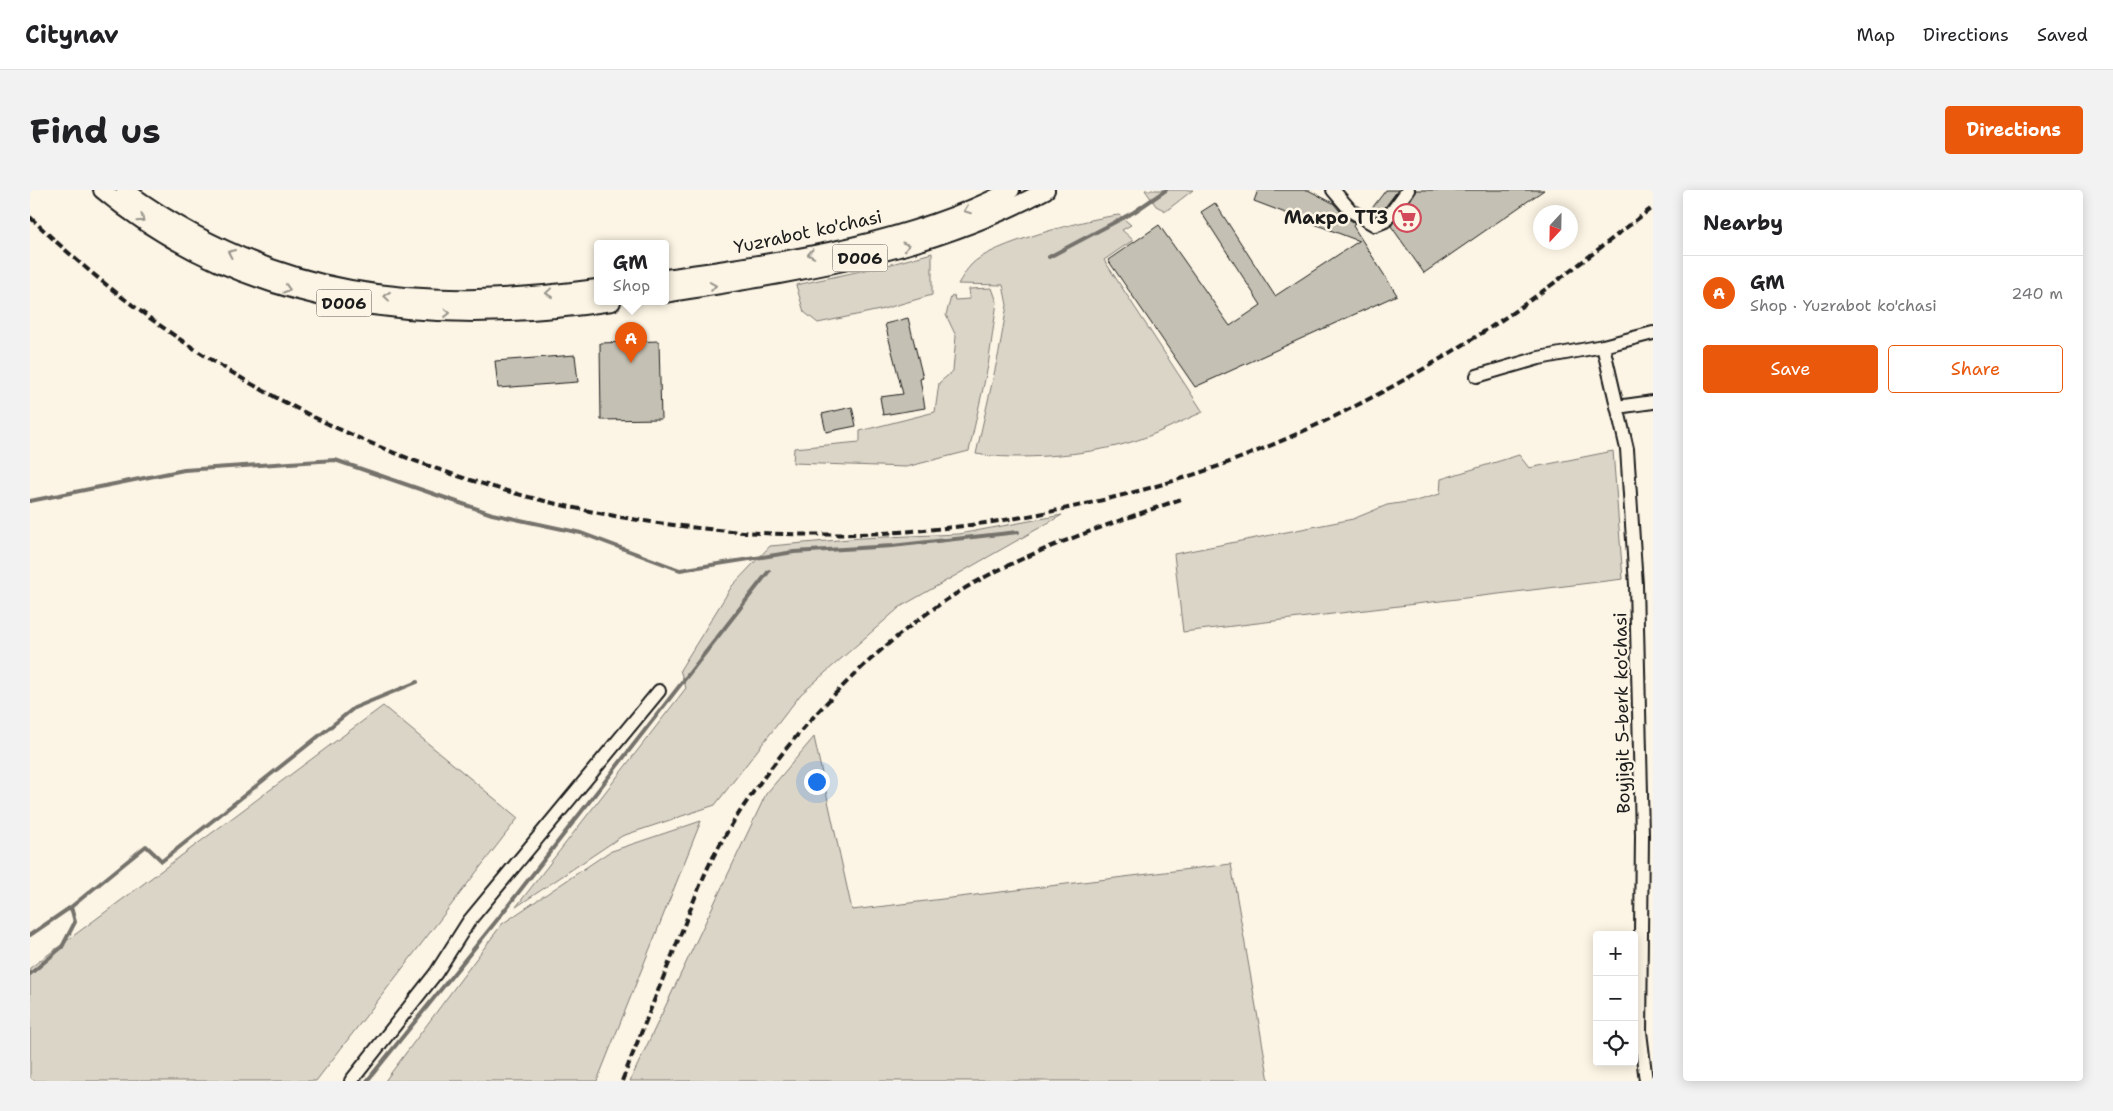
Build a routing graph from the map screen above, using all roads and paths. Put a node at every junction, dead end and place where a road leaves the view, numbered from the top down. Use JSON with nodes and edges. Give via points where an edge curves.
{"nodes":[{"id":1,"x":102,"y":190,"type":"edge"},
{"id":2,"x":125,"y":190,"type":"edge"},
{"id":3,"x":1011,"y":190,"type":"edge"},
{"id":4,"x":1046,"y":190,"type":"edge"},
{"id":5,"x":1333,"y":190,"type":"edge"},
{"id":6,"x":1408,"y":190,"type":"edge"},
{"id":7,"x":669,"y":277,"type":"edge"},
{"id":8,"x":594,"y":288,"type":"edge"},
{"id":9,"x":669,"y":293,"type":"edge"},
{"id":10,"x":594,"y":304,"type":"edge"},
{"id":11,"x":1653,"y":333,"type":"edge"},
{"id":12,"x":1603,"y":346,"type":"junction"},
{"id":13,"x":1477,"y":376,"type":"dead end"},
{"id":14,"x":1653,"y":402,"type":"edge"},
{"id":15,"x":1617,"y":407,"type":"junction"},
{"id":16,"x":658,"y":691,"type":"dead end"},
{"id":17,"x":351,"y":1081,"type":"edge"},
{"id":18,"x":1646,"y":1081,"type":"edge"}],
"edges":[{"from":1,"to":10,"type":"main road","number":"D006","one_way":true,"via":[[149,225],[196,251],[267,282],[318,298],[386,310],[466,314]]},
{"from":8,"to":2,"type":"main road","number":"D006","one_way":true,"via":[[506,297],[438,299],[385,296],[336,288],[269,269],[226,251],[163,217]]},
{"from":3,"to":7,"type":"main road","name":"Yuzrabot ko'chasi","number":"D006","one_way":true,"via":[[962,212],[870,241],[796,257]]},
{"from":9,"to":4,"type":"main road","name":"Yuzrabot ko'chasi","number":"D006","one_way":true,"via":[[792,273],[896,250],[1000,213]]},
{"from":5,"to":6,"type":"street","via":[[1351,211],[1368,223],[1379,225]]},
{"from":11,"to":12,"type":"street"},
{"from":12,"to":13,"type":"street","via":[[1539,358]]},
{"from":12,"to":15,"type":"street","name":"Boyjigit 5-berk ko'chasi"},
{"from":14,"to":15,"type":"street"},
{"from":15,"to":18,"type":"street","name":"Boyjigit 5-berk ko'chasi","via":[[1627,450],[1636,585],[1642,835],[1640,1032]]},
{"from":16,"to":17,"type":"street","via":[[470,921],[436,973]]}]}
